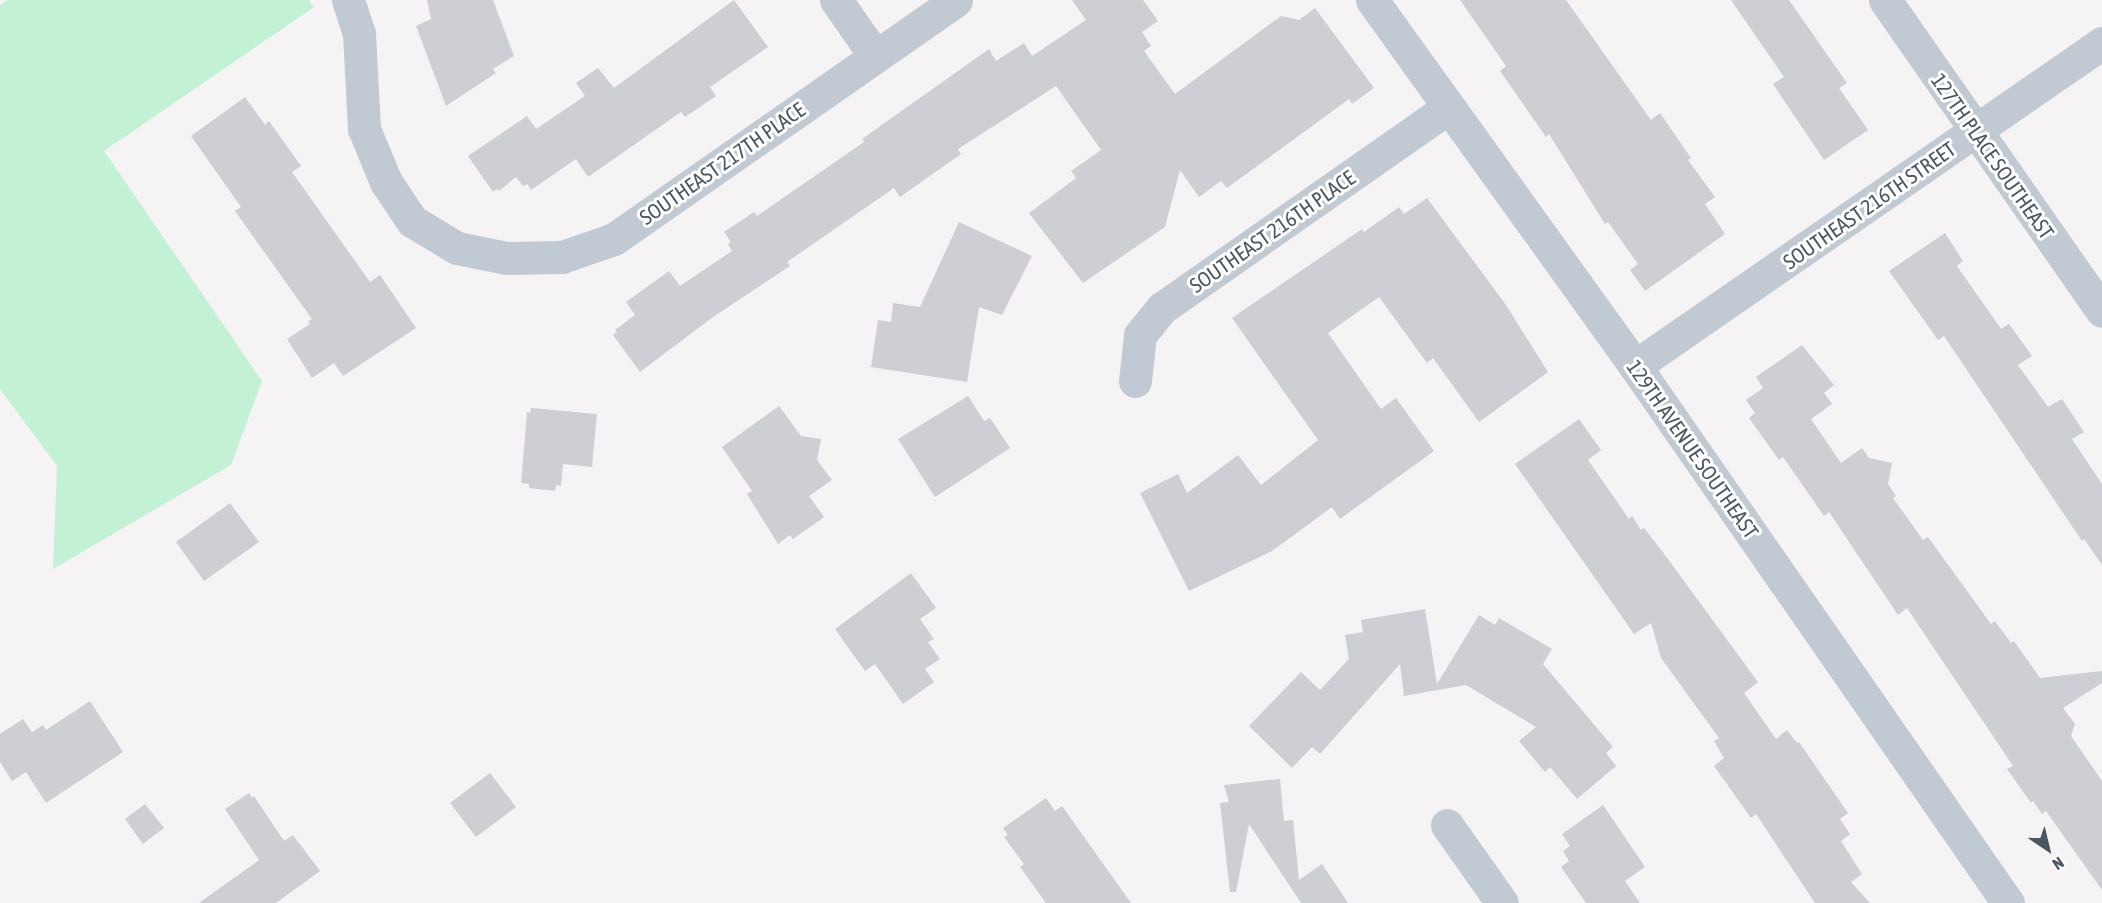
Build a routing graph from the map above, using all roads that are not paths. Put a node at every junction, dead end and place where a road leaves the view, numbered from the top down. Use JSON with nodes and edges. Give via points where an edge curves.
{"nodes":[{"id":1,"x":348,"y":0,"type":"edge"},
{"id":2,"x":836,"y":0,"type":"edge"},
{"id":3,"x":1372,"y":0,"type":"edge"},
{"id":4,"x":1885,"y":0,"type":"edge"},
{"id":5,"x":944,"y":3,"type":"edge"},
{"id":6,"x":2102,"y":43,"type":"edge"},
{"id":7,"x":875,"y":56,"type":"junction"},
{"id":8,"x":1449,"y":107,"type":"junction"},
{"id":9,"x":1976,"y":130,"type":"junction"},
{"id":10,"x":2102,"y":311,"type":"edge"},
{"id":11,"x":1635,"y":366,"type":"junction"},
{"id":12,"x":1135,"y":381,"type":"dead end"},
{"id":13,"x":1447,"y":825,"type":"dead end"},
{"id":14,"x":1502,"y":903,"type":"edge"},
{"id":15,"x":2007,"y":903,"type":"edge"}],
"edges":[{"from":1,"to":7,"type":"street","name":"SOUTHEAST 217TH PLACE","via":[[359,33],[364,129],[386,182],[412,221],[457,248],[507,258],[562,257],[614,238]]},
{"from":2,"to":7,"type":"street"},
{"from":3,"to":8,"type":"street","name":"129TH AVENUE SOUTHEAST"},
{"from":4,"to":9,"type":"street","name":"127TH PLACE SOUTHEAST"},
{"from":5,"to":7,"type":"street","name":"SOUTHEAST 217TH PLACE"},
{"from":6,"to":9,"type":"street","name":"SOUTHEAST 216TH STREET"},
{"from":8,"to":11,"type":"street","name":"129TH AVENUE SOUTHEAST"},
{"from":8,"to":12,"type":"street","name":"SOUTHEAST 216TH PLACE","via":[[1162,308],[1140,335]]},
{"from":9,"to":10,"type":"street","name":"127TH PLACE SOUTHEAST"},
{"from":9,"to":11,"type":"street","name":"SOUTHEAST 216TH STREET"},
{"from":11,"to":15,"type":"street","name":"129TH AVENUE SOUTHEAST"},
{"from":13,"to":14,"type":"street"}]}
